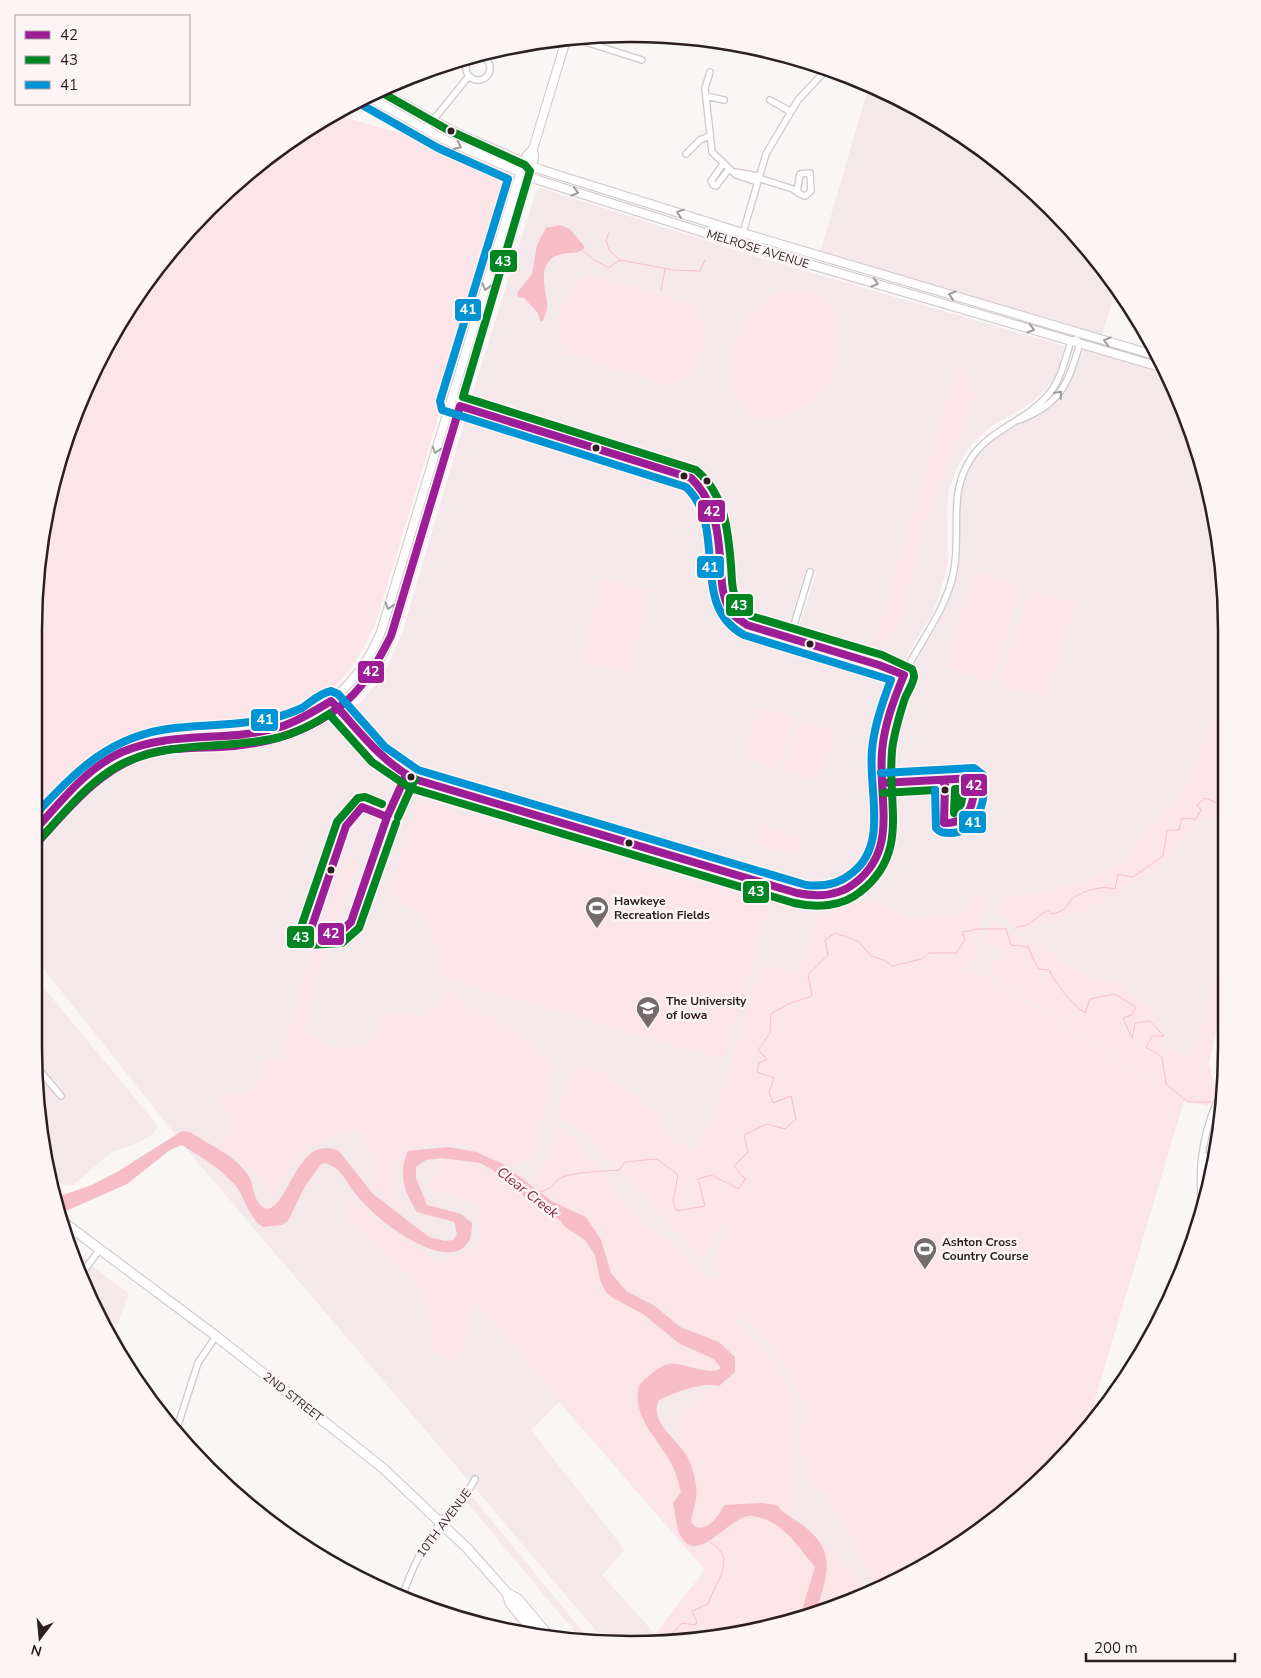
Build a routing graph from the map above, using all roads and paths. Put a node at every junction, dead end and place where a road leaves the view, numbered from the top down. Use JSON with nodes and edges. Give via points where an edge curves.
{"nodes":[{"id":1,"x":592,"y":44,"type":"edge"},
{"id":2,"x":564,"y":47,"type":"edge"},
{"id":3,"x":642,"y":60,"type":"dead end"},
{"id":4,"x":487,"y":61,"type":"edge"},
{"id":5,"x":467,"y":66,"type":"edge"},
{"id":6,"x":710,"y":72,"type":"dead end"},
{"id":7,"x":821,"y":75,"type":"edge"},
{"id":8,"x":469,"y":76,"type":"junction"},
{"id":9,"x":388,"y":95,"type":"edge"},
{"id":10,"x":706,"y":96,"type":"junction"},
{"id":11,"x":724,"y":100,"type":"dead end"},
{"id":12,"x":770,"y":100,"type":"dead end"},
{"id":13,"x":375,"y":101,"type":"edge"},
{"id":14,"x":791,"y":112,"type":"junction"},
{"id":15,"x":431,"y":120,"type":"junction"},
{"id":16,"x":425,"y":130,"type":"junction"},
{"id":17,"x":709,"y":136,"type":"junction"},
{"id":18,"x":533,"y":149,"type":"junction"},
{"id":19,"x":686,"y":154,"type":"dead end"},
{"id":20,"x":524,"y":163,"type":"junction"},
{"id":21,"x":723,"y":164,"type":"junction"},
{"id":22,"x":532,"y":166,"type":"junction"},
{"id":23,"x":730,"y":170,"type":"junction"},
{"id":24,"x":520,"y":174,"type":"junction"},
{"id":25,"x":529,"y":177,"type":"junction"},
{"id":26,"x":758,"y":179,"type":"junction"},
{"id":27,"x":796,"y":192,"type":"dead end"},
{"id":28,"x":742,"y":239,"type":"junction"},
{"id":29,"x":1071,"y":340,"type":"junction"},
{"id":30,"x":1080,"y":343,"type":"junction"},
{"id":31,"x":1149,"y":354,"type":"edge"},
{"id":32,"x":1156,"y":366,"type":"edge"},
{"id":33,"x":451,"y":400,"type":"junction"},
{"id":34,"x":461,"y":403,"type":"junction"},
{"id":35,"x":1019,"y":420,"type":"junction"},
{"id":36,"x":810,"y":572,"type":"dead end"},
{"id":37,"x":790,"y":638,"type":"junction"},
{"id":38,"x":904,"y":675,"type":"junction"},
{"id":39,"x":332,"y":701,"type":"junction"},
{"id":40,"x":325,"y":706,"type":"junction"},
{"id":41,"x":338,"y":710,"type":"junction"},
{"id":42,"x":331,"y":716,"type":"junction"},
{"id":43,"x":406,"y":775,"type":"junction"},
{"id":44,"x":42,"y":823,"type":"edge"},
{"id":45,"x":42,"y":838,"type":"edge"},
{"id":46,"x":309,"y":936,"type":"dead end"},
{"id":47,"x":43,"y":1075,"type":"edge"},
{"id":48,"x":61,"y":1096,"type":"dead end"},
{"id":49,"x":1214,"y":1111,"type":"edge"},
{"id":50,"x":1204,"y":1145,"type":"junction"},
{"id":51,"x":1206,"y":1165,"type":"edge"},
{"id":52,"x":1201,"y":1186,"type":"edge"},
{"id":53,"x":71,"y":1227,"type":"edge"},
{"id":54,"x":100,"y":1249,"type":"junction"},
{"id":55,"x":85,"y":1269,"type":"edge"},
{"id":56,"x":216,"y":1336,"type":"junction"},
{"id":57,"x":179,"y":1423,"type":"edge"},
{"id":58,"x":476,"y":1479,"type":"dead end"},
{"id":59,"x":441,"y":1523,"type":"junction"},
{"id":60,"x":405,"y":1591,"type":"edge"},
{"id":61,"x":507,"y":1593,"type":"junction"},
{"id":62,"x":529,"y":1626,"type":"edge"},
{"id":63,"x":542,"y":1628,"type":"edge"}],
"edges":[{"from":1,"to":3,"type":"street"},
{"from":2,"to":18,"type":"main road"},
{"from":4,"to":8,"type":"street","via":[[489,72],[485,78],[476,80]]},
{"from":5,"to":8,"type":"street"},
{"from":6,"to":10,"type":"street"},
{"from":7,"to":14,"type":"street"},
{"from":8,"to":15,"type":"street"},
{"from":9,"to":15,"type":"main road","name":"MELROSE AVENUE"},
{"from":10,"to":11,"type":"street"},
{"from":10,"to":17,"type":"street"},
{"from":12,"to":14,"type":"street"},
{"from":13,"to":16,"type":"main road","name":"MELROSE AVENUE"},
{"from":14,"to":26,"type":"street","via":[[766,154]]},
{"from":15,"to":16,"type":"street"},
{"from":15,"to":20,"type":"main road","name":"MELROSE AVENUE"},
{"from":16,"to":24,"type":"main road","name":"MELROSE AVENUE","one_way":true},
{"from":17,"to":19,"type":"street"},
{"from":17,"to":21,"type":"street","via":[[712,152]]},
{"from":18,"to":20,"type":"main road"},
{"from":18,"to":22,"type":"main road"},
{"from":20,"to":22,"type":"main road","name":"MELROSE AVENUE"},
{"from":20,"to":24,"type":"main road"},
{"from":21,"to":23,"type":"street"},
{"from":21,"to":23,"type":"street","via":[[711,181],[713,185],[716,186]]},
{"from":22,"to":25,"type":"main road"},
{"from":28,"to":22,"type":"main road","name":"MELROSE AVENUE","one_way":true},
{"from":23,"to":26,"type":"street","via":[[739,177]]},
{"from":24,"to":25,"type":"main road","name":"MELROSE AVENUE"},
{"from":24,"to":33,"type":"main road","one_way":true},
{"from":25,"to":28,"type":"main road","name":"MELROSE AVENUE","one_way":true,"via":[[697,231]]},
{"from":25,"to":34,"type":"main road"},
{"from":26,"to":27,"type":"street"},
{"from":26,"to":28,"type":"street"},
{"from":28,"to":29,"type":"main road","name":"MELROSE AVENUE","one_way":true},
{"from":31,"to":28,"type":"main road","name":"MELROSE AVENUE","one_way":true},
{"from":29,"to":30,"type":"main road","name":"MELROSE AVENUE"},
{"from":29,"to":35,"type":"street","via":[[1059,378],[1052,389]]},
{"from":30,"to":32,"type":"main road","name":"MELROSE AVENUE"},
{"from":35,"to":30,"type":"street","one_way":true,"via":[[1035,414],[1059,395],[1066,385]]},
{"from":33,"to":34,"type":"street"},
{"from":33,"to":39,"type":"main road","one_way":true,"via":[[381,632],[361,670]]},
{"from":34,"to":37,"type":"street","via":[[680,474],[699,484],[711,502],[723,590],[729,608],[747,625]]},
{"from":34,"to":41,"type":"main road","via":[[391,636],[371,675]]},
{"from":35,"to":38,"type":"street","via":[[982,444],[964,471],[955,501],[956,544],[951,582],[933,625]]},
{"from":36,"to":37,"type":"street"},
{"from":37,"to":38,"type":"street"},
{"from":38,"to":43,"type":"street","via":[[890,712],[882,753],[884,827],[880,852],[862,879],[831,894],[797,893]]},
{"from":39,"to":40,"type":"main road"},
{"from":39,"to":41,"type":"street"},
{"from":40,"to":42,"type":"street"},
{"from":40,"to":44,"type":"main road","via":[[295,723],[272,731],[159,741],[120,753],[85,778]]},
{"from":41,"to":42,"type":"main road"},
{"from":41,"to":43,"type":"street","via":[[377,754]]},
{"from":42,"to":43,"type":"street","via":[[361,749]]},
{"from":42,"to":45,"type":"main road","via":[[294,734],[266,742],[162,751],[127,762],[92,786]]},
{"from":43,"to":46,"type":"street","via":[[388,815],[351,922],[339,933]]},
{"from":47,"to":48,"type":"street"},
{"from":49,"to":50,"type":"street"},
{"from":50,"to":51,"type":"street"},
{"from":50,"to":52,"type":"street"},
{"from":53,"to":54,"type":"main road","name":"2ND STREET"},
{"from":54,"to":55,"type":"street"},
{"from":54,"to":56,"type":"main road","name":"2ND STREET"},
{"from":56,"to":57,"type":"street","via":[[198,1363]]},
{"from":56,"to":59,"type":"main road","name":"2ND STREET","via":[[352,1442]]},
{"from":58,"to":59,"type":"street","name":"10TH AVENUE"},
{"from":59,"to":60,"type":"street","name":"10TH AVENUE","via":[[417,1556]]},
{"from":59,"to":61,"type":"main road","name":"2ND STREET"},
{"from":61,"to":62,"type":"main road","name":"2ND STREET","via":[[510,1603]]},
{"from":61,"to":63,"type":"main road","name":"2ND STREET","via":[[518,1599]]}]}
